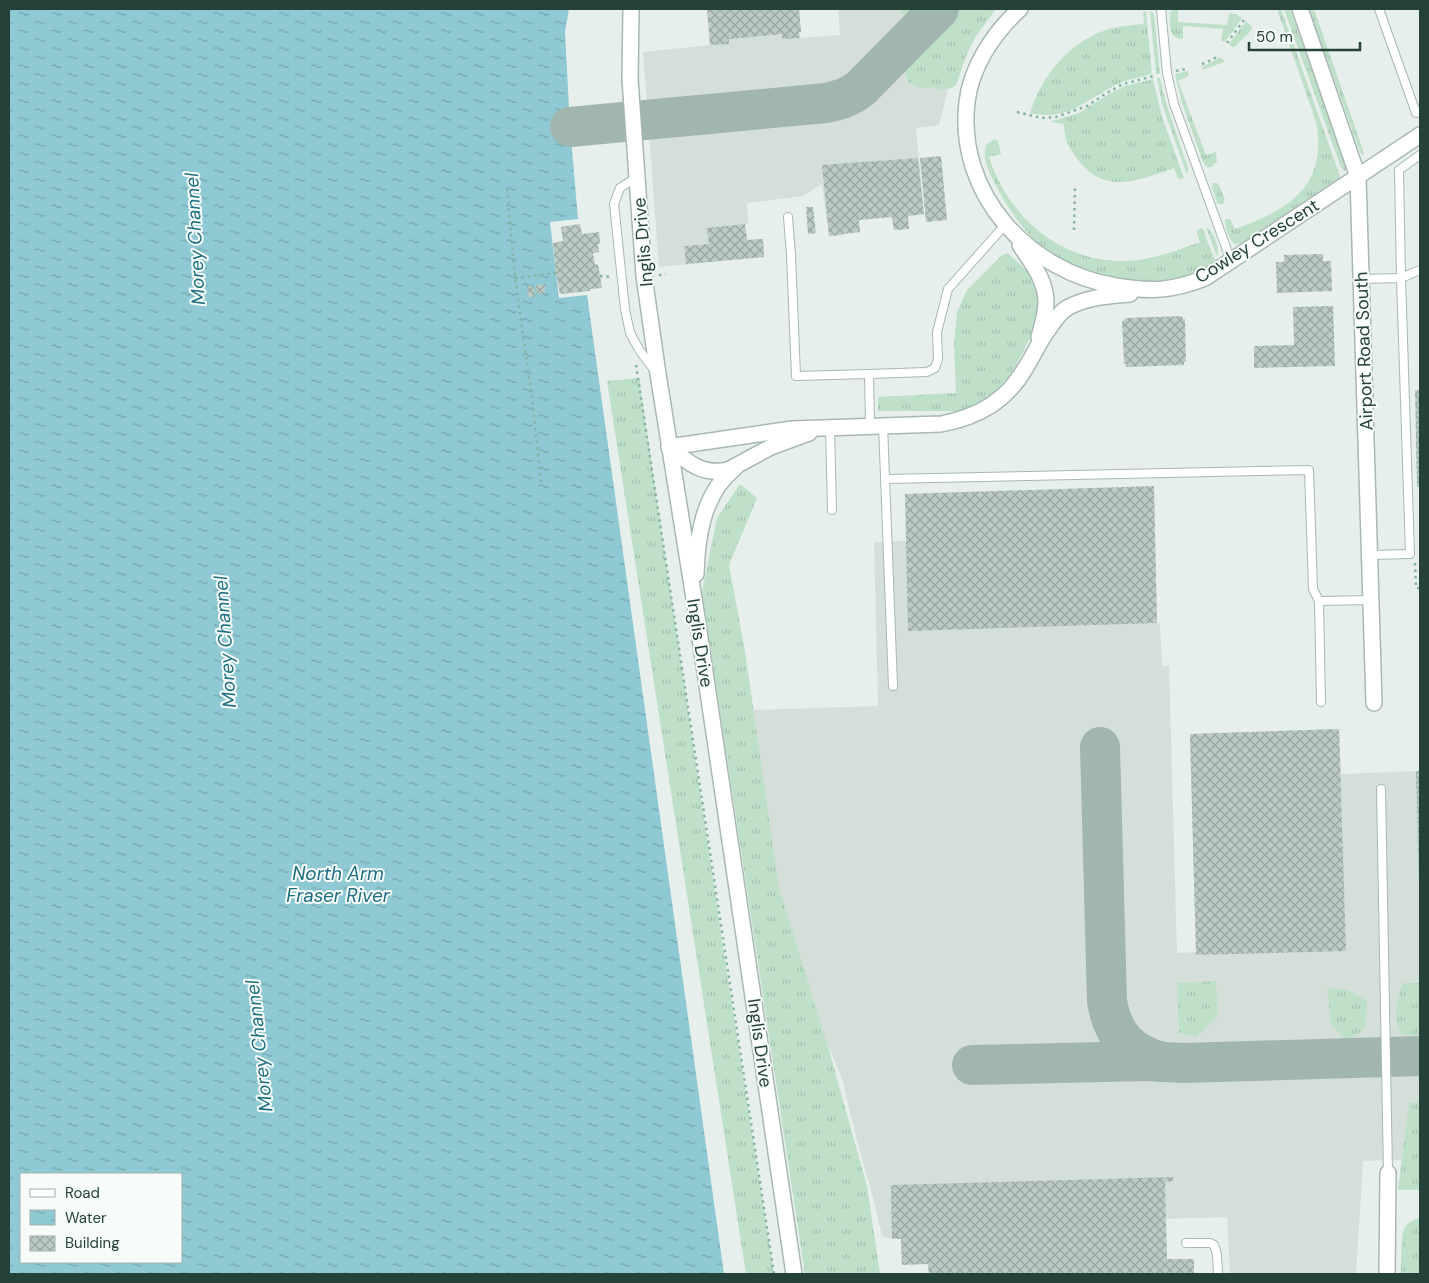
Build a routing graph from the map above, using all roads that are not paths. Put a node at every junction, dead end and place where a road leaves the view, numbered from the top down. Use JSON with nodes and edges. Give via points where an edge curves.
{"nodes":[{"id":1,"x":630,"y":9,"type":"edge"},
{"id":2,"x":1020,"y":9,"type":"edge"},
{"id":3,"x":1161,"y":9,"type":"edge"},
{"id":4,"x":1300,"y":9,"type":"edge"},
{"id":5,"x":1379,"y":9,"type":"edge"},
{"id":6,"x":1420,"y":111,"type":"edge"},
{"id":7,"x":1420,"y":135,"type":"edge"},
{"id":8,"x":1420,"y":155,"type":"edge"},
{"id":9,"x":637,"y":177,"type":"junction"},
{"id":10,"x":1358,"y":177,"type":"junction"},
{"id":11,"x":788,"y":217,"type":"dead end"},
{"id":12,"x":1009,"y":229,"type":"junction"},
{"id":13,"x":1231,"y":261,"type":"junction"},
{"id":14,"x":1420,"y":270,"type":"edge"},
{"id":15,"x":1401,"y":278,"type":"junction"},
{"id":16,"x":1361,"y":279,"type":"junction"},
{"id":17,"x":1161,"y":290,"type":"junction"},
{"id":18,"x":1036,"y":347,"type":"junction"},
{"id":19,"x":658,"y":374,"type":"junction"},
{"id":20,"x":869,"y":374,"type":"junction"},
{"id":21,"x":877,"y":425,"type":"junction"},
{"id":22,"x":827,"y":428,"type":"junction"},
{"id":23,"x":669,"y":447,"type":"junction"},
{"id":24,"x":742,"y":463,"type":"junction"},
{"id":25,"x":885,"y":479,"type":"junction"},
{"id":26,"x":832,"y":510,"type":"dead end"},
{"id":27,"x":1370,"y":555,"type":"junction"},
{"id":28,"x":1372,"y":600,"type":"junction"},
{"id":29,"x":1319,"y":601,"type":"junction"},
{"id":30,"x":696,"y":611,"type":"junction"},
{"id":31,"x":892,"y":686,"type":"dead end"},
{"id":32,"x":1321,"y":702,"type":"dead end"},
{"id":33,"x":1374,"y":703,"type":"dead end"},
{"id":34,"x":1381,"y":789,"type":"dead end"},
{"id":35,"x":1388,"y":1173,"type":"joint"},
{"id":36,"x":1186,"y":1243,"type":"dead end"},
{"id":37,"x":794,"y":1274,"type":"edge"},
{"id":38,"x":1218,"y":1274,"type":"edge"},
{"id":39,"x":1387,"y":1274,"type":"edge"}],
"edges":[{"from":1,"to":9,"type":"street","name":"Inglis Drive","via":[[630,79]]},
{"from":2,"to":12,"type":"street","name":"Cowley Crescent","via":[[1003,26],[980,62],[967,102],[966,130],[972,164],[986,196]]},
{"from":3,"to":13,"type":"lane","via":[[1167,73],[1174,104]]},
{"from":4,"to":10,"type":"street","name":"Airport Road South"},
{"from":5,"to":6,"type":"lane","via":[[1416,113]]},
{"from":7,"to":10,"type":"street","name":"Cowley Crescent"},
{"from":8,"to":15,"type":"lane","via":[[1399,170]]},
{"from":9,"to":19,"type":"street","name":"Inglis Drive","via":[[644,276]]},
{"from":9,"to":19,"type":"lane","via":[[620,188],[614,204],[625,309],[630,334]]},
{"from":10,"to":13,"type":"street","name":"Cowley Crescent"},
{"from":10,"to":16,"type":"street","name":"Airport Road South"},
{"from":11,"to":20,"type":"lane","via":[[796,376]]},
{"from":12,"to":17,"type":"street","name":"Cowley Crescent","via":[[1044,259],[1080,277],[1100,284]]},
{"from":12,"to":18,"type":"street","via":[[1036,268],[1045,292],[1045,313]]},
{"from":12,"to":20,"type":"lane","via":[[948,289],[937,332],[938,360],[935,368],[927,372]]},
{"from":13,"to":17,"type":"street","name":"Cowley Crescent","via":[[1205,278]]},
{"from":14,"to":15,"type":"lane"},
{"from":15,"to":16,"type":"lane"},
{"from":15,"to":27,"type":"lane","via":[[1410,554]]},
{"from":16,"to":27,"type":"street","name":"Airport Road South"},
{"from":17,"to":18,"type":"street","via":[[1075,304],[1058,316]]},
{"from":18,"to":21,"type":"street","via":[[1017,381],[985,410],[941,424]]},
{"from":19,"to":23,"type":"street","name":"Inglis Drive"},
{"from":20,"to":21,"type":"lane"},
{"from":21,"to":22,"type":"street"},
{"from":21,"to":25,"type":"lane"},
{"from":22,"to":23,"type":"street","via":[[792,429]]},
{"from":22,"to":24,"type":"street","via":[[777,444]]},
{"from":22,"to":26,"type":"lane"},
{"from":23,"to":24,"type":"street","via":[[691,465],[703,470],[722,472]]},
{"from":23,"to":30,"type":"street","name":"Inglis Drive"},
{"from":24,"to":30,"type":"street","via":[[723,479],[710,498],[705,514],[698,546]]},
{"from":25,"to":29,"type":"lane","via":[[1309,470],[1313,589]]},
{"from":25,"to":31,"type":"lane"},
{"from":27,"to":28,"type":"street","name":"Airport Road South"},
{"from":28,"to":29,"type":"lane"},
{"from":28,"to":33,"type":"street","name":"Airport Road South"},
{"from":29,"to":32,"type":"lane"},
{"from":30,"to":37,"type":"street","name":"Inglis Drive"},
{"from":34,"to":35,"type":"lane"},
{"from":35,"to":39,"type":"street"},
{"from":36,"to":38,"type":"lane","via":[[1214,1245]]}]}
